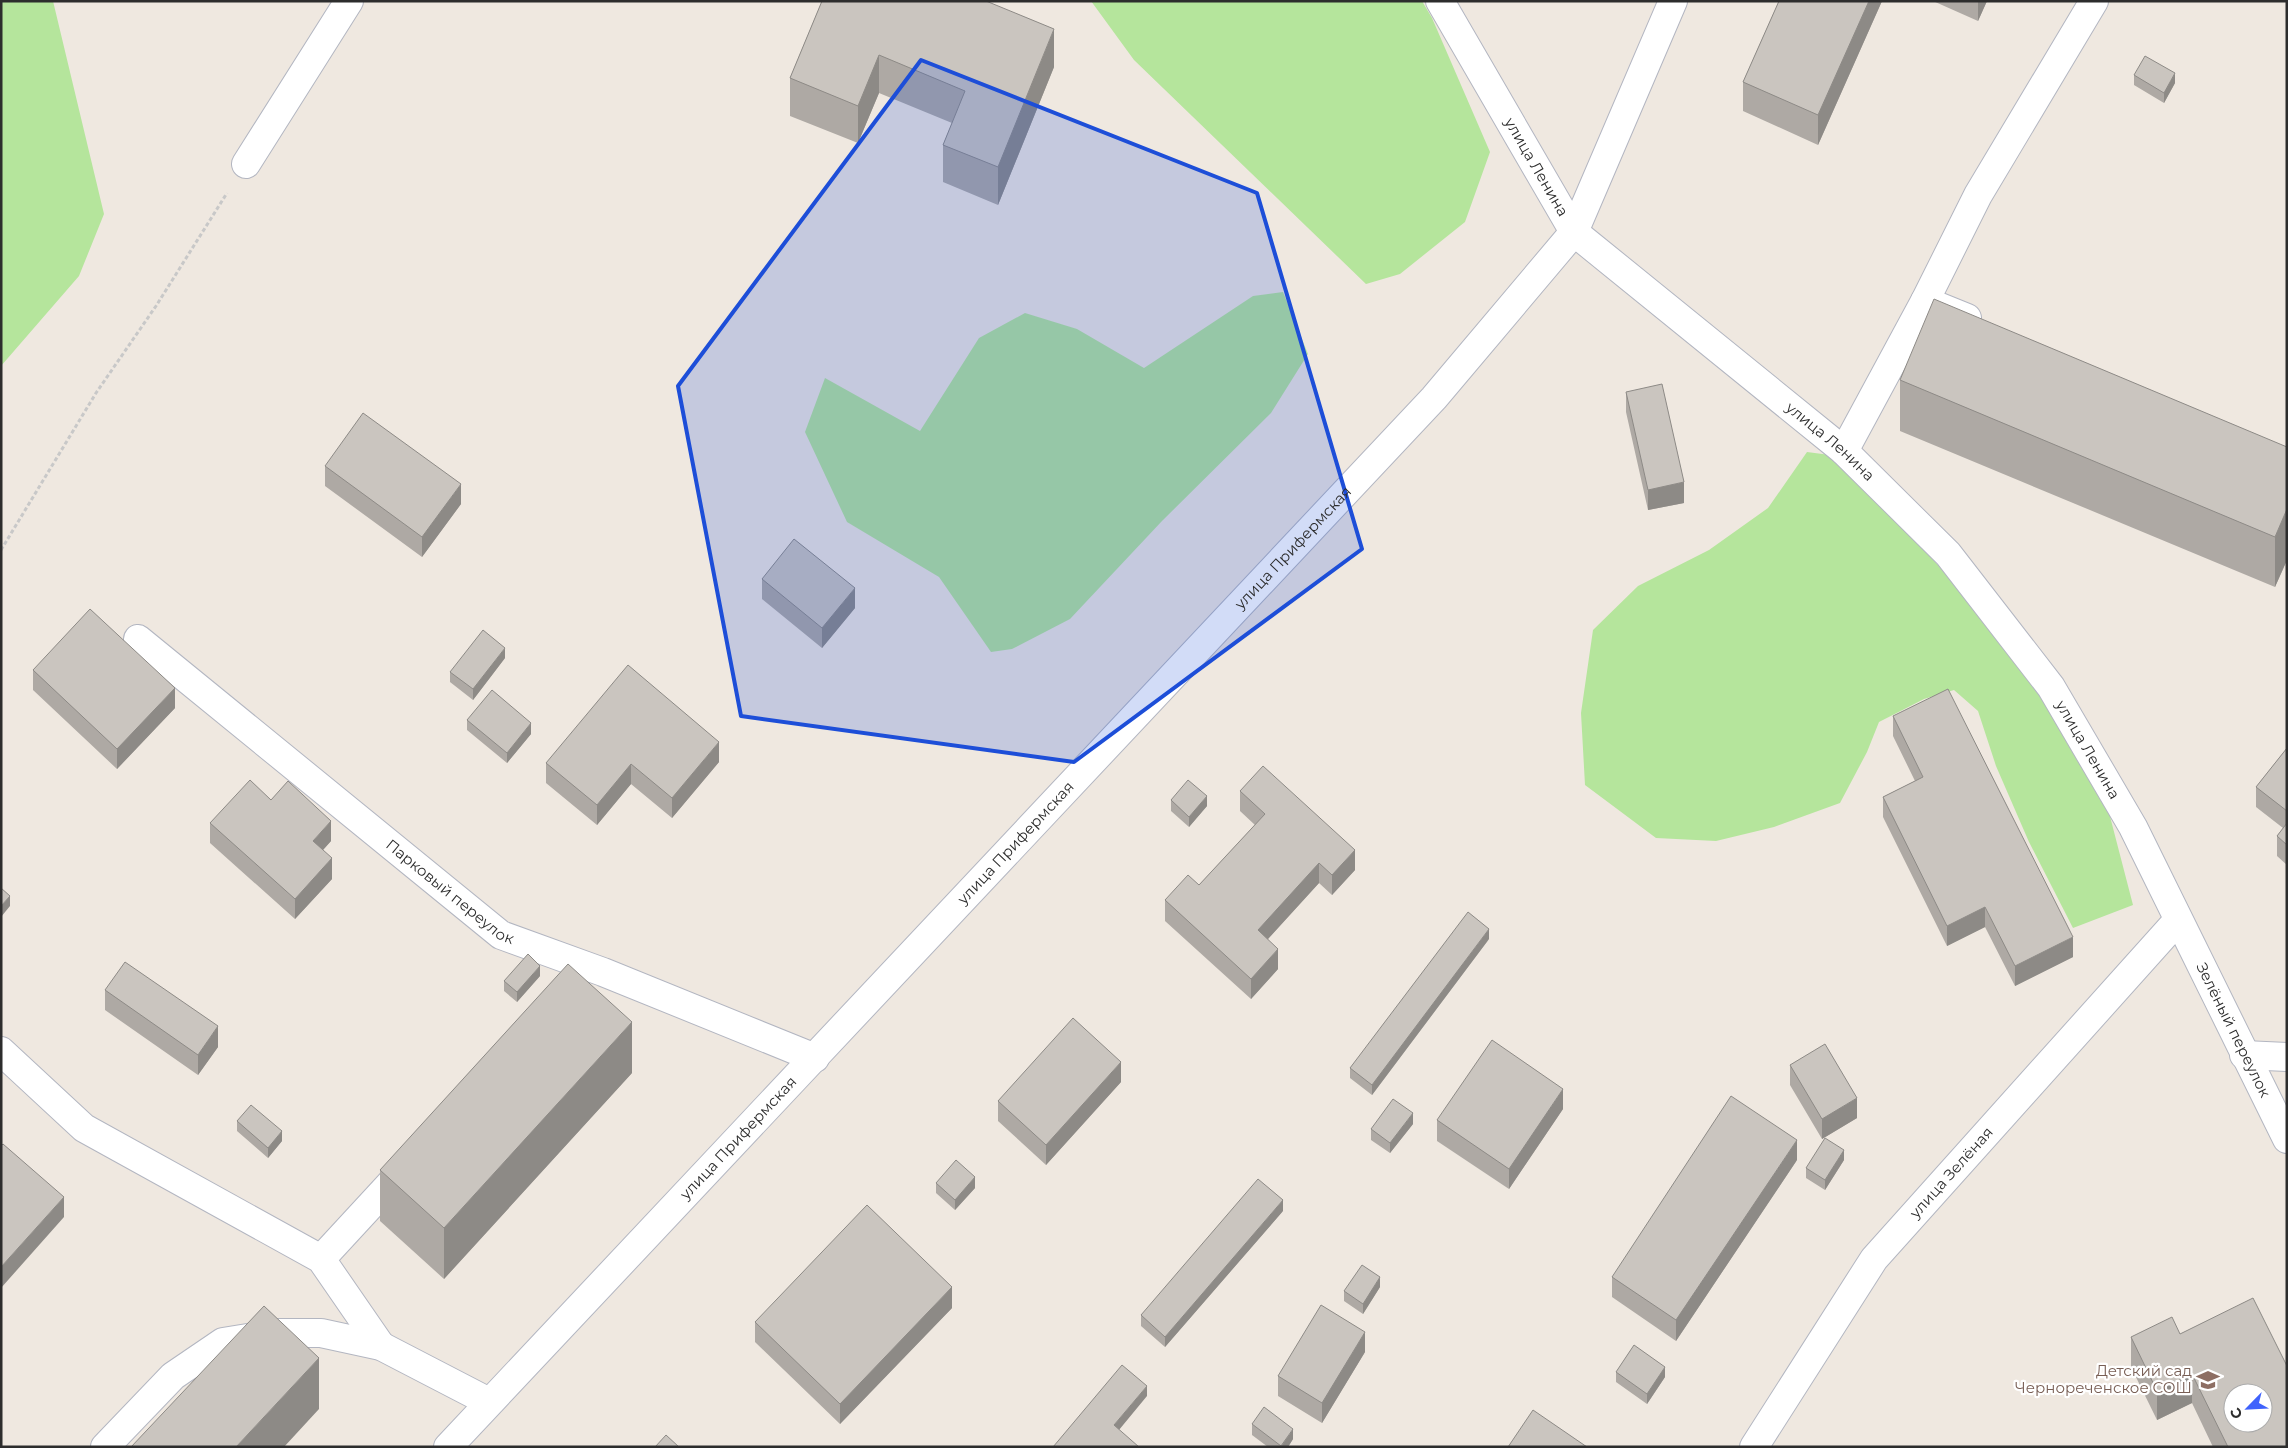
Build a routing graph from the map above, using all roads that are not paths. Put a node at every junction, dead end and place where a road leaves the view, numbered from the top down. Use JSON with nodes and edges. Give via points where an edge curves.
{"nodes":[{"id":1,"x":349,"y":1,"type":"edge"},
{"id":2,"x":1440,"y":1,"type":"edge"},
{"id":3,"x":1464,"y":1,"type":"edge"},
{"id":4,"x":1673,"y":1,"type":"edge"},
{"id":5,"x":2094,"y":1,"type":"edge"},
{"id":6,"x":1456,"y":28,"type":"junction"},
{"id":7,"x":246,"y":164,"type":"road end"},
{"id":8,"x":1574,"y":232,"type":"junction"},
{"id":9,"x":1925,"y":301,"type":"junction"},
{"id":10,"x":1988,"y":328,"type":"edge"},
{"id":11,"x":1844,"y":451,"type":"junction"},
{"id":12,"x":138,"y":639,"type":"dead end"},
{"id":13,"x":2178,"y":920,"type":"junction"},
{"id":14,"x":590,"y":967,"type":"junction"},
{"id":15,"x":570,"y":989,"type":"edge"},
{"id":16,"x":1,"y":1051,"type":"edge"},
{"id":17,"x":2244,"y":1055,"type":"junction"},
{"id":18,"x":2287,"y":1057,"type":"edge"},
{"id":19,"x":815,"y":1058,"type":"junction"},
{"id":20,"x":2287,"y":1139,"type":"edge"},
{"id":21,"x":422,"y":1150,"type":"edge"},
{"id":22,"x":321,"y":1259,"type":"junction"},
{"id":23,"x":381,"y":1346,"type":"junction"},
{"id":24,"x":489,"y":1402,"type":"junction"},
{"id":25,"x":106,"y":1447,"type":"edge"},
{"id":26,"x":448,"y":1447,"type":"edge"},
{"id":27,"x":1754,"y":1447,"type":"edge"}],
"edges":[{"from":1,"to":7,"type":"street"},
{"from":2,"to":6,"type":"street","name":"улица Ленина"},
{"from":3,"to":6,"type":"street"},
{"from":4,"to":8,"type":"street","name":"улица Прифермская"},
{"from":5,"to":9,"type":"street","via":[[1978,195]]},
{"from":6,"to":8,"type":"street","name":"улица Ленина"},
{"from":8,"to":11,"type":"street","name":"улица Ленина"},
{"from":8,"to":19,"type":"street","name":"улица Прифермская","via":[[1434,398]]},
{"from":9,"to":10,"type":"street"},
{"from":9,"to":11,"type":"street"},
{"from":11,"to":13,"type":"street","name":"улица Ленина","via":[[1948,554],[2050,687],[2133,827]]},
{"from":12,"to":14,"type":"street","name":"Парковый переулок","via":[[500,935]]},
{"from":13,"to":17,"type":"street","name":"Зелёный переулок"},
{"from":13,"to":27,"type":"street","name":"улица Зелёная","via":[[1874,1259]]},
{"from":14,"to":15,"type":"street"},
{"from":14,"to":19,"type":"street","name":"Парковый переулок"},
{"from":16,"to":22,"type":"street","via":[[84,1128]]},
{"from":17,"to":18,"type":"street"},
{"from":17,"to":20,"type":"street","name":"Зелёный переулок"},
{"from":19,"to":24,"type":"street","name":"улица Прифермская"},
{"from":21,"to":22,"type":"street"},
{"from":22,"to":23,"type":"street"},
{"from":23,"to":24,"type":"street"},
{"from":23,"to":25,"type":"street","via":[[320,1333],[279,1333],[222,1342],[173,1376]]},
{"from":24,"to":26,"type":"street","name":"улица Прифермская"}]}
